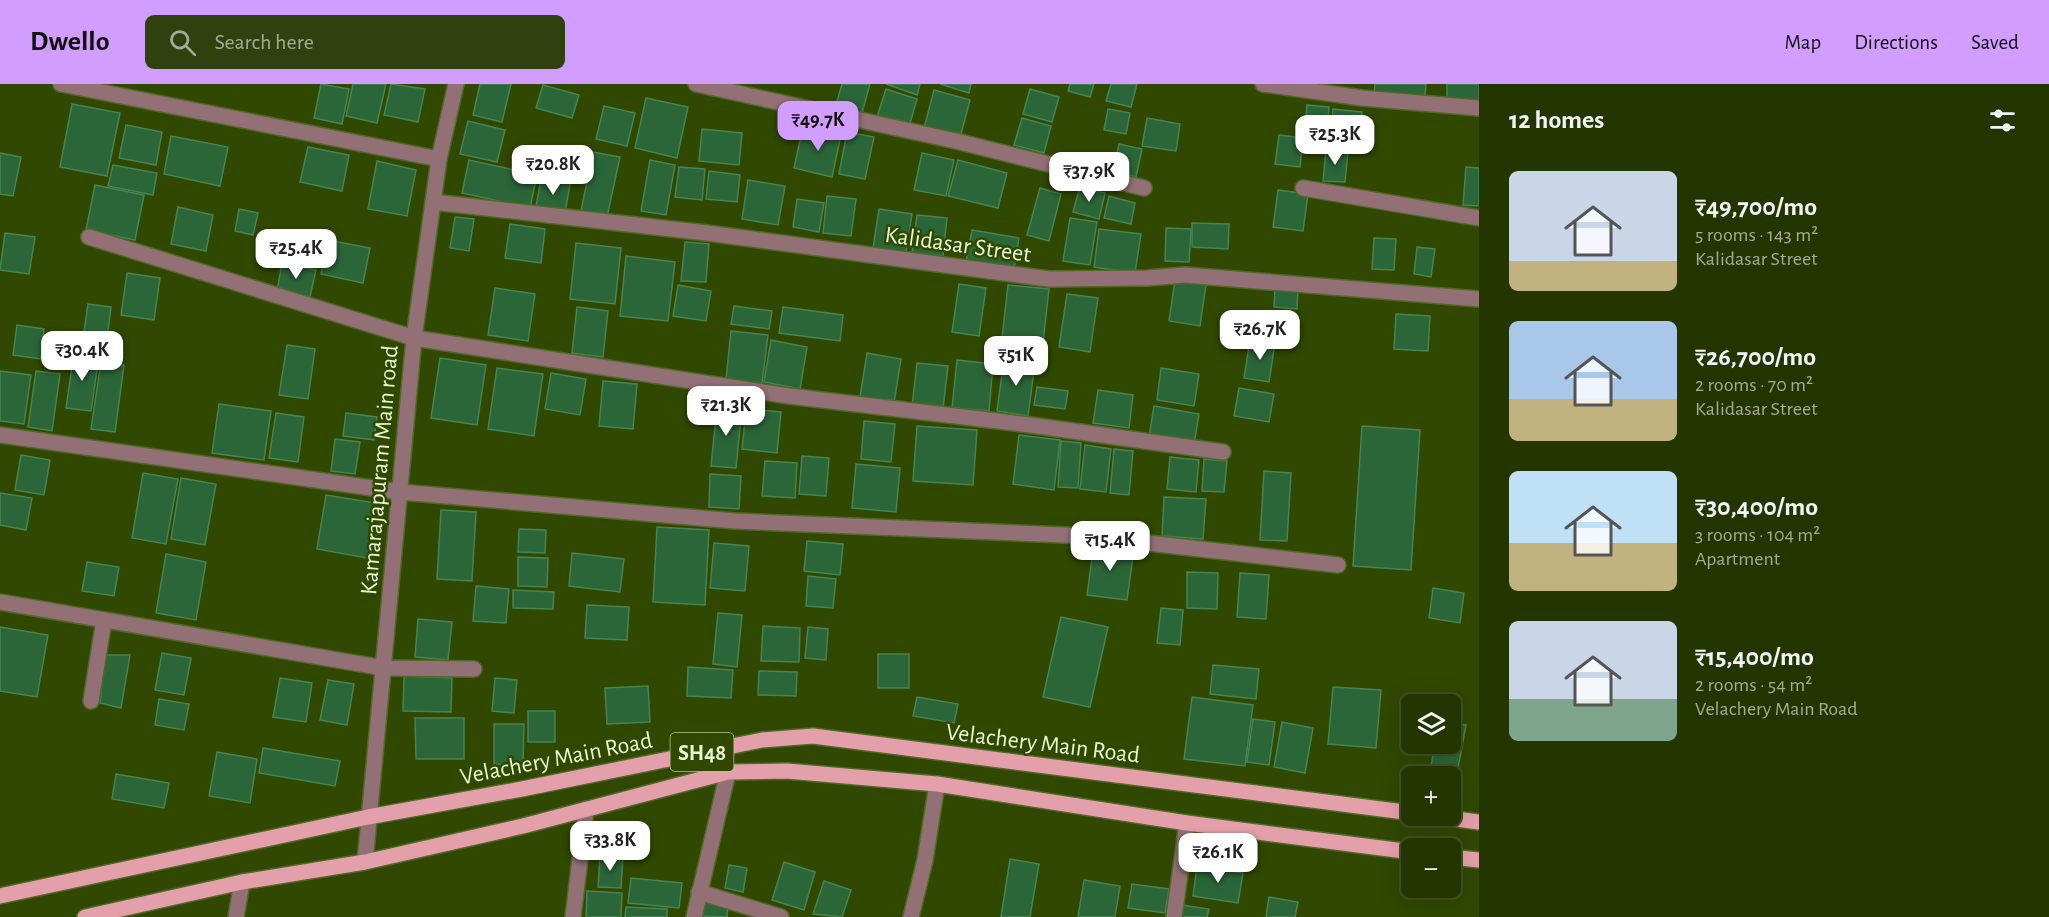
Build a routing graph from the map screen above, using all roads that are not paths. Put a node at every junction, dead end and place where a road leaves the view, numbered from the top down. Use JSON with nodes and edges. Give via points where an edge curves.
{"nodes":[{"id":1,"x":61,"y":84,"type":"edge"},
{"id":2,"x":456,"y":84,"type":"edge"},
{"id":3,"x":696,"y":84,"type":"edge"},
{"id":4,"x":1263,"y":84,"type":"edge"},
{"id":5,"x":1479,"y":108,"type":"edge"},
{"id":6,"x":439,"y":159,"type":"junction"},
{"id":7,"x":1144,"y":188,"type":"dead end"},
{"id":8,"x":1303,"y":188,"type":"dead end"},
{"id":9,"x":433,"y":202,"type":"junction"},
{"id":10,"x":1479,"y":218,"type":"edge"},
{"id":11,"x":89,"y":237,"type":"dead end"},
{"id":12,"x":1479,"y":299,"type":"edge"},
{"id":13,"x":414,"y":338,"type":"junction"},
{"id":14,"x":0,"y":435,"type":"edge"},
{"id":15,"x":1223,"y":452,"type":"dead end"},
{"id":16,"x":400,"y":492,"type":"junction"},
{"id":17,"x":1338,"y":565,"type":"dead end"},
{"id":18,"x":0,"y":603,"type":"edge"},
{"id":19,"x":104,"y":620,"type":"junction"},
{"id":20,"x":384,"y":668,"type":"junction"},
{"id":21,"x":474,"y":669,"type":"dead end"},
{"id":22,"x":91,"y":701,"type":"dead end"},
{"id":23,"x":728,"y":772,"type":"junction"},
{"id":24,"x":937,"y":784,"type":"junction"},
{"id":25,"x":586,"y":808,"type":"junction"},
{"id":26,"x":1401,"y":812,"type":"edge"},
{"id":27,"x":368,"y":817,"type":"junction"},
{"id":28,"x":1461,"y":820,"type":"edge"},
{"id":29,"x":1479,"y":822,"type":"edge"},
{"id":30,"x":1187,"y":823,"type":"junction"},
{"id":31,"x":1401,"y":851,"type":"edge"},
{"id":32,"x":1461,"y":858,"type":"edge"},
{"id":33,"x":1479,"y":860,"type":"edge"},
{"id":34,"x":365,"y":862,"type":"junction"},
{"id":35,"x":242,"y":882,"type":"junction"},
{"id":36,"x":699,"y":892,"type":"junction"},
{"id":37,"x":0,"y":896,"type":"edge"},
{"id":38,"x":85,"y":917,"type":"edge"},
{"id":39,"x":236,"y":917,"type":"edge"},
{"id":40,"x":573,"y":917,"type":"edge"},
{"id":41,"x":694,"y":917,"type":"edge"},
{"id":42,"x":781,"y":917,"type":"edge"},
{"id":43,"x":911,"y":917,"type":"edge"},
{"id":44,"x":1174,"y":917,"type":"edge"}],
"edges":[{"from":1,"to":6,"type":"street"},
{"from":2,"to":6,"type":"street","name":"Kamarajapuram Main road"},
{"from":3,"to":7,"type":"street","via":[[956,141]]},
{"from":4,"to":5,"type":"street"},
{"from":6,"to":9,"type":"street","name":"Kamarajapuram Main road"},
{"from":8,"to":10,"type":"street"},
{"from":9,"to":12,"type":"street","name":"Kalidasar Street","via":[[707,233],[1048,279],[1185,275]]},
{"from":9,"to":13,"type":"street","name":"Kamarajapuram Main road"},
{"from":11,"to":13,"type":"street"},
{"from":13,"to":15,"type":"street","via":[[789,396]]},
{"from":13,"to":16,"type":"street","name":"Kamarajapuram Main road"},
{"from":14,"to":16,"type":"street"},
{"from":16,"to":17,"type":"street","via":[[735,521],[1088,536]]},
{"from":16,"to":20,"type":"street","name":"Kamarajapuram Main road"},
{"from":18,"to":19,"type":"street"},
{"from":19,"to":20,"type":"street"},
{"from":19,"to":22,"type":"street"},
{"from":20,"to":21,"type":"street"},
{"from":20,"to":27,"type":"street","name":"Kamarajapuram Main road"},
{"from":23,"to":24,"type":"main road","number":"SH48","via":[[787,771]]},
{"from":23,"to":25,"type":"main road","number":"SH48"},
{"from":23,"to":36,"type":"street"},
{"from":24,"to":30,"type":"main road","number":"SH48"},
{"from":24,"to":43,"type":"street"},
{"from":25,"to":34,"type":"main road","number":"SH48"},
{"from":25,"to":40,"type":"street"},
{"from":26,"to":27,"type":"main road","name":"Velachery Main Road","number":"SH48","via":[[813,736],[762,740]]},
{"from":27,"to":34,"type":"street","name":"Kamarajapuram Main road"},
{"from":27,"to":37,"type":"main road","name":"Velachery Main Road","number":"SH48"},
{"from":28,"to":29,"type":"main road"},
{"from":30,"to":31,"type":"main road","number":"SH48"},
{"from":30,"to":44,"type":"street"},
{"from":32,"to":33,"type":"main road"},
{"from":34,"to":35,"type":"main road","number":"SH48"},
{"from":35,"to":38,"type":"main road","number":"SH48"},
{"from":35,"to":39,"type":"street"},
{"from":36,"to":41,"type":"street"},
{"from":36,"to":42,"type":"street"}]}
